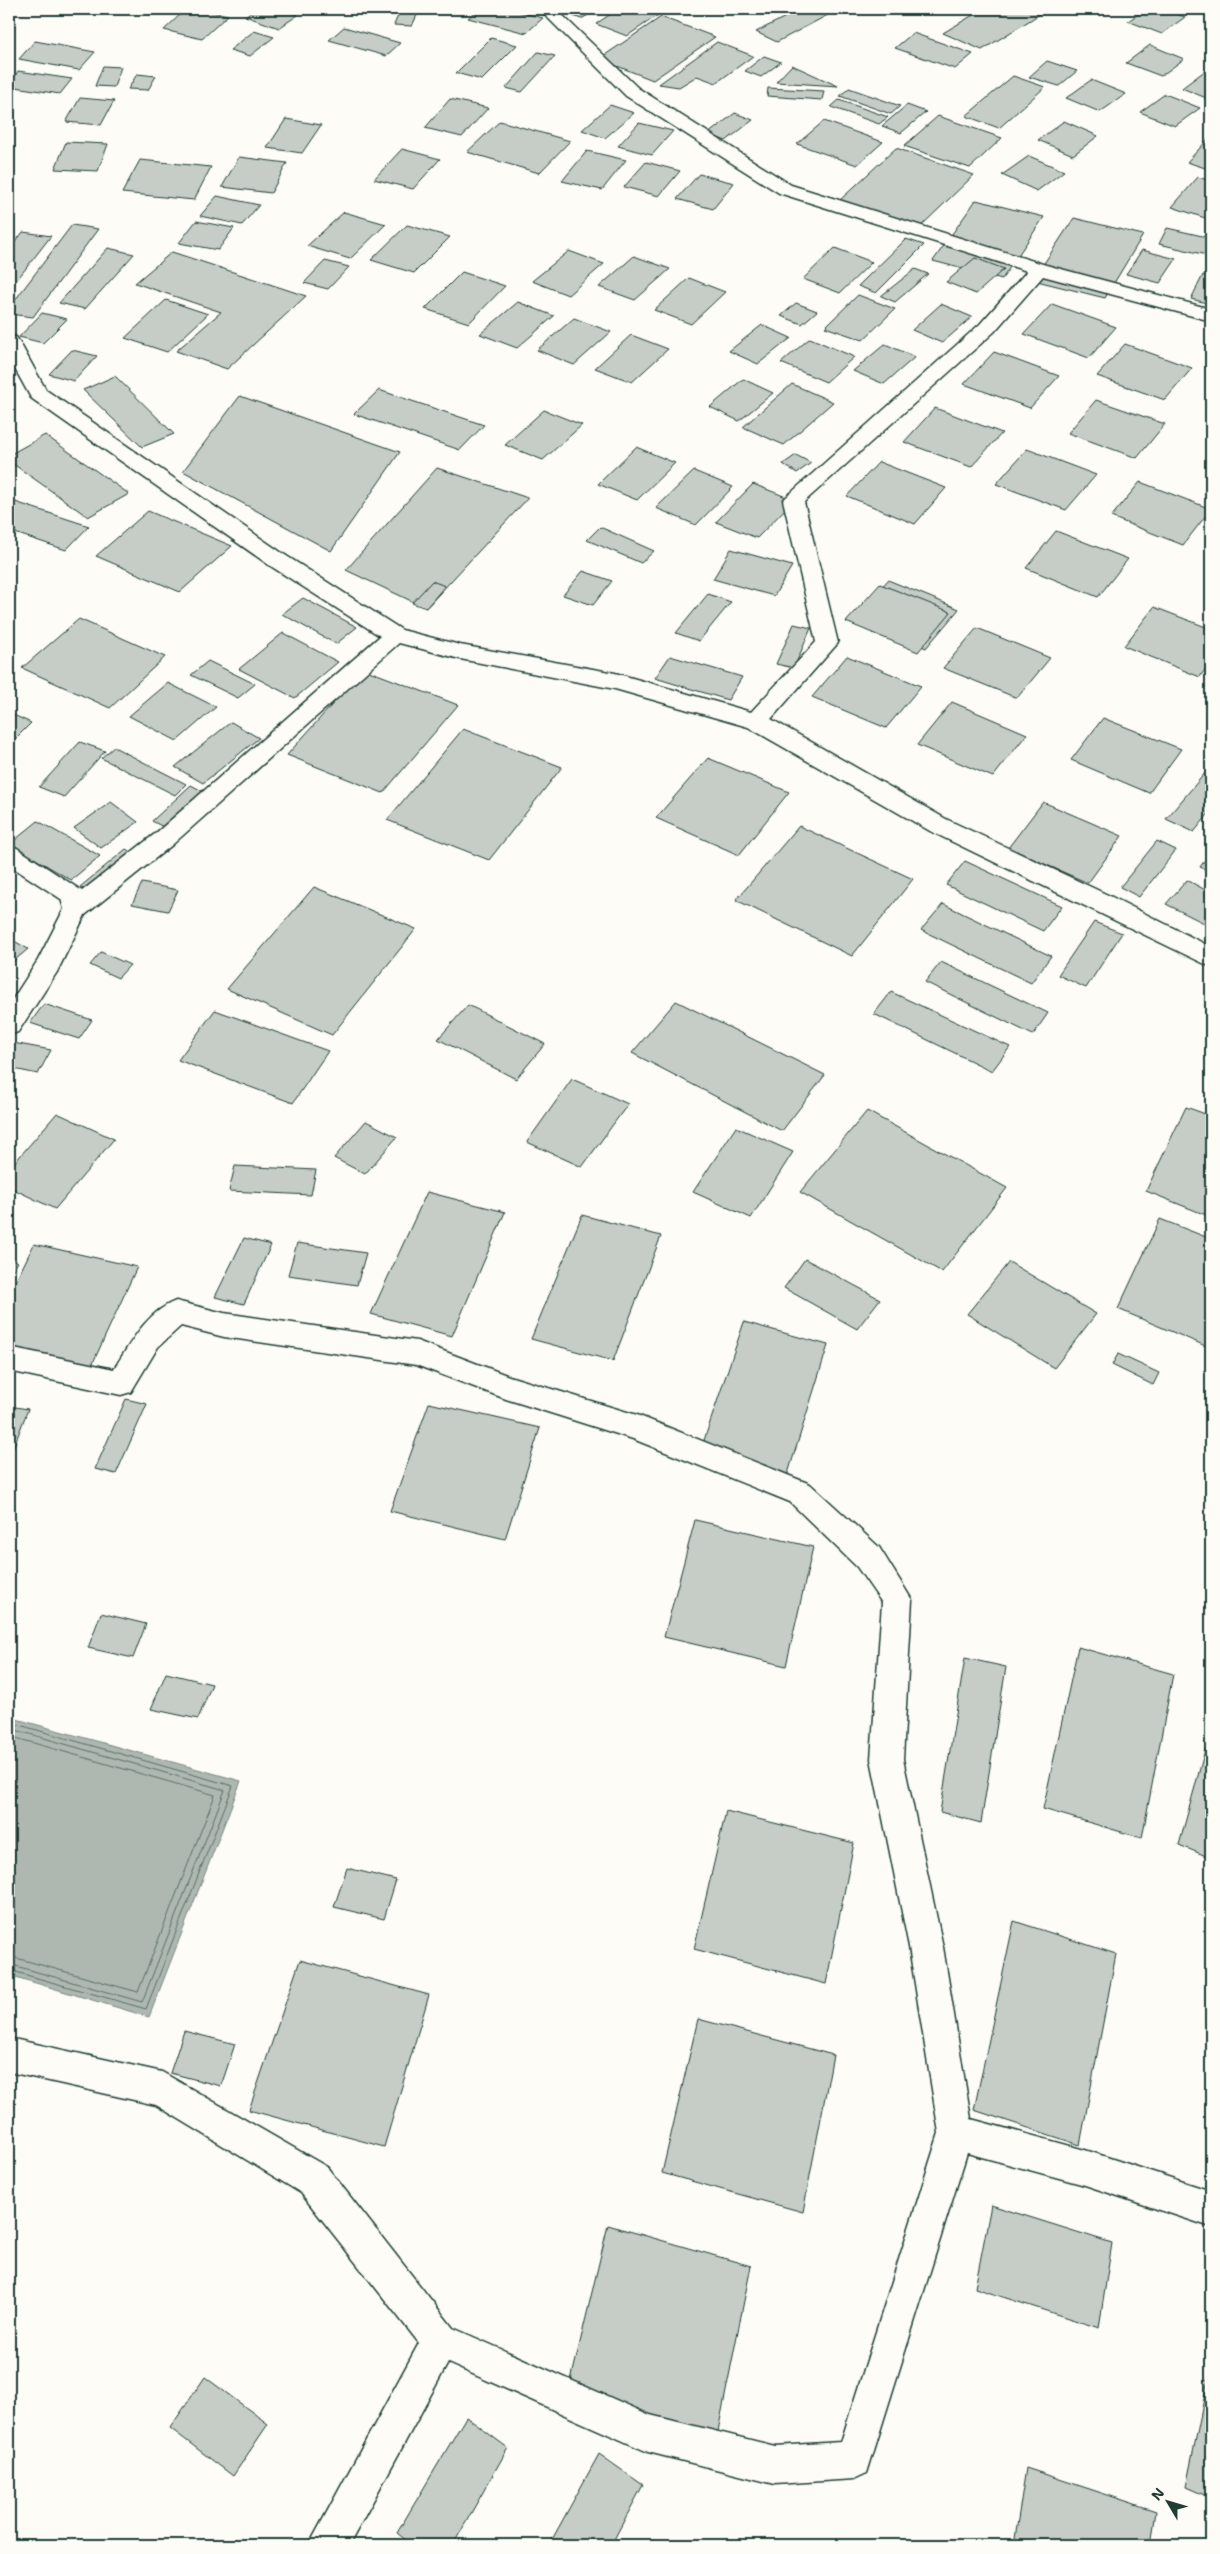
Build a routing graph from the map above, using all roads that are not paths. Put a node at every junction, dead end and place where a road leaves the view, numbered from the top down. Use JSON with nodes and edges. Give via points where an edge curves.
{"nodes":[{"id":1,"x":547,"y":9,"type":"edge"},
{"id":2,"x":1038,"y":269,"type":"junction"},
{"id":3,"x":1211,"y":315,"type":"edge"},
{"id":4,"x":9,"y":341,"type":"edge"},
{"id":5,"x":395,"y":635,"type":"junction"},
{"id":6,"x":756,"y":721,"type":"junction"},
{"id":7,"x":9,"y":854,"type":"edge"},
{"id":8,"x":76,"y":908,"type":"junction"},
{"id":9,"x":1211,"y":958,"type":"edge"},
{"id":10,"x":9,"y":1024,"type":"edge"},
{"id":11,"x":9,"y":1359,"type":"edge"},
{"id":12,"x":9,"y":2055,"type":"edge"},
{"id":13,"x":956,"y":2133,"type":"junction"},
{"id":14,"x":1211,"y":2209,"type":"edge"},
{"id":15,"x":440,"y":2341,"type":"junction"},
{"id":16,"x":328,"y":2545,"type":"edge"}],
"edges":[{"from":1,"to":2,"type":"street","via":[[632,92],[785,188]]},
{"from":2,"to":3,"type":"street"},
{"from":2,"to":6,"type":"street","via":[[987,328],[793,500],[827,643]]},
{"from":4,"to":5,"type":"street","via":[[38,394],[277,560]]},
{"from":5,"to":6,"type":"street","via":[[460,652],[615,681]]},
{"from":5,"to":8,"type":"street","via":[[164,839]]},
{"from":6,"to":9,"type":"street","via":[[938,824]]},
{"from":7,"to":8,"type":"street","via":[[72,894]]},
{"from":8,"to":10,"type":"street","via":[[48,965]]},
{"from":11,"to":13,"type":"street","via":[[121,1384],[148,1339],[176,1313],[224,1324],[417,1353],[506,1388],[636,1428],[800,1493],[868,1557],[898,1600],[887,1759],[926,1947]]},
{"from":12,"to":15,"type":"street","via":[[162,2089],[314,2180]]},
{"from":13,"to":14,"type":"street","via":[[1119,2178]]},
{"from":13,"to":15,"type":"street","via":[[854,2460],[775,2465],[648,2433]]},
{"from":15,"to":16,"type":"street"}]}
